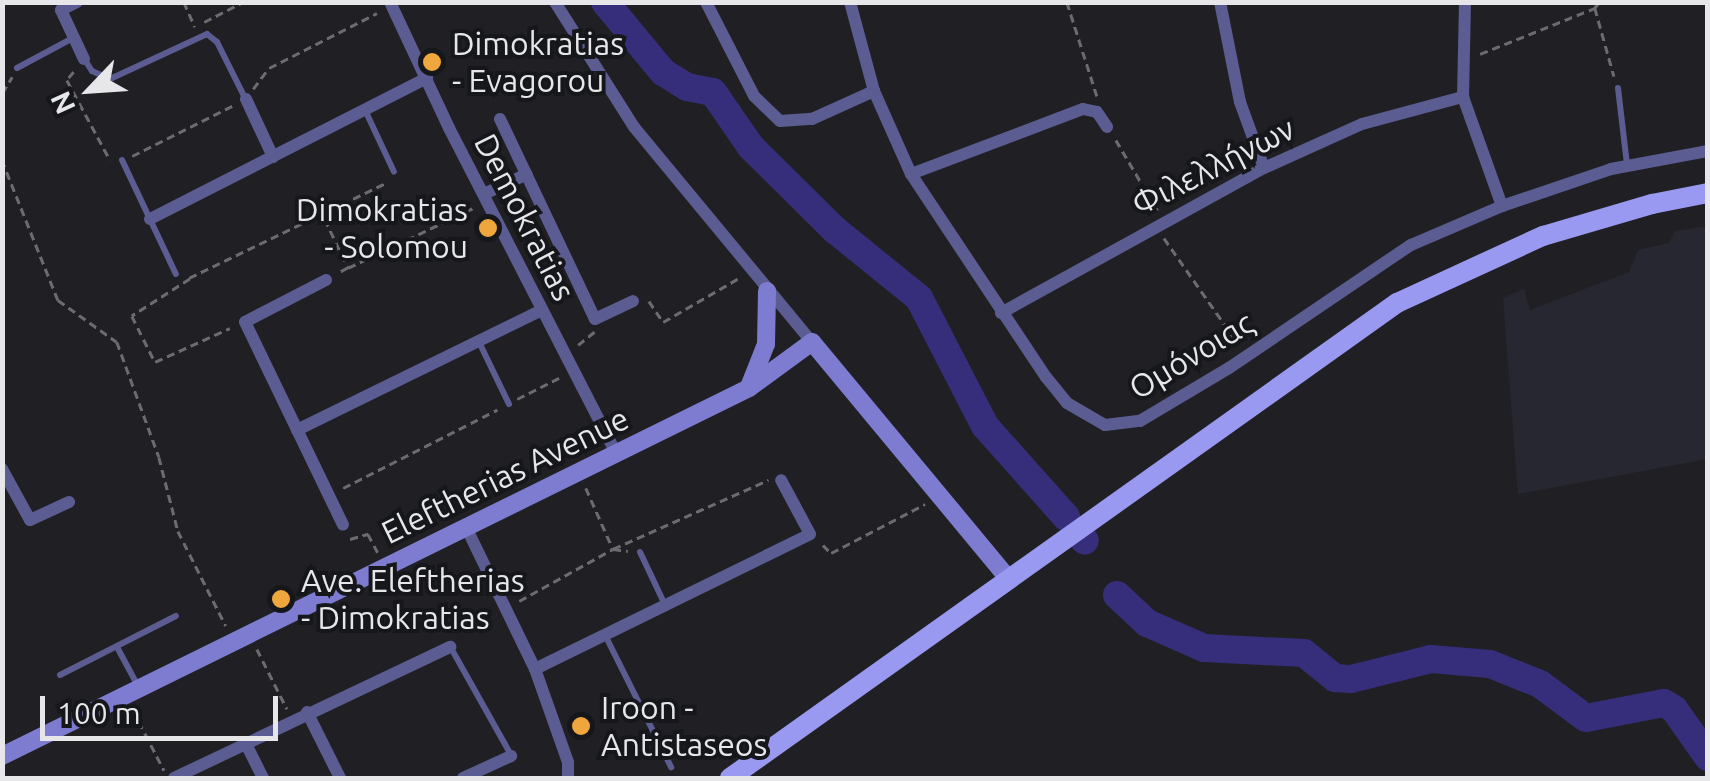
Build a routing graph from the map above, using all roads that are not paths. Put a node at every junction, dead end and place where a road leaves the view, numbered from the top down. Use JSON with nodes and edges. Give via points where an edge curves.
{"nodes":[{"id":1,"x":76,"y":2,"type":"edge"},
{"id":2,"x":554,"y":2,"type":"edge"},
{"id":3,"x":706,"y":2,"type":"edge"},
{"id":4,"x":850,"y":2,"type":"edge"},
{"id":5,"x":1220,"y":2,"type":"edge"},
{"id":6,"x":1465,"y":2,"type":"edge"},
{"id":7,"x":391,"y":4,"type":"edge"},
{"id":8,"x":74,"y":38,"type":"junction"},
{"id":9,"x":84,"y":59,"type":"joint"},
{"id":10,"x":17,"y":68,"type":"road end"},
{"id":11,"x":427,"y":78,"type":"junction"},
{"id":12,"x":1618,"y":88,"type":"road end"},
{"id":13,"x":874,"y":90,"type":"junction"},
{"id":14,"x":1463,"y":97,"type":"junction"},
{"id":15,"x":246,"y":99,"type":"joint"},
{"id":16,"x":364,"y":110,"type":"junction"},
{"id":17,"x":500,"y":119,"type":"dead end"},
{"id":18,"x":1107,"y":126,"type":"dead end"},
{"id":19,"x":1708,"y":152,"type":"edge"},
{"id":20,"x":273,"y":157,"type":"junction"},
{"id":21,"x":122,"y":160,"type":"road end"},
{"id":22,"x":1627,"y":166,"type":"junction"},
{"id":23,"x":1264,"y":168,"type":"junction"},
{"id":24,"x":394,"y":172,"type":"road end"},
{"id":25,"x":526,"y":174,"type":"junction"},
{"id":26,"x":910,"y":174,"type":"junction"},
{"id":27,"x":1708,"y":193,"type":"edge"},
{"id":28,"x":486,"y":197,"type":"junction"},
{"id":29,"x":1502,"y":206,"type":"junction"},
{"id":30,"x":150,"y":220,"type":"junction"},
{"id":31,"x":176,"y":274,"type":"road end"},
{"id":32,"x":326,"y":280,"type":"road end"},
{"id":33,"x":767,"y":291,"type":"junction"},
{"id":34,"x":633,"y":301,"type":"road end"},
{"id":35,"x":542,"y":310,"type":"junction"},
{"id":36,"x":1001,"y":313,"type":"junction"},
{"id":37,"x":478,"y":341,"type":"junction"},
{"id":38,"x":812,"y":342,"type":"junction"},
{"id":39,"x":748,"y":388,"type":"junction"},
{"id":40,"x":508,"y":404,"type":"road end"},
{"id":41,"x":297,"y":430,"type":"junction"},
{"id":42,"x":616,"y":453,"type":"junction"},
{"id":43,"x":2,"y":468,"type":"edge"},
{"id":44,"x":781,"y":480,"type":"road end"},
{"id":45,"x":7,"y":488,"type":"edge"},
{"id":46,"x":69,"y":502,"type":"dead end"},
{"id":47,"x":343,"y":525,"type":"road end"},
{"id":48,"x":466,"y":527,"type":"junction"},
{"id":49,"x":640,"y":552,"type":"road end"},
{"id":50,"x":1007,"y":577,"type":"junction"},
{"id":51,"x":666,"y":606,"type":"junction"},
{"id":52,"x":176,"y":616,"type":"dead end"},
{"id":53,"x":605,"y":635,"type":"junction"},
{"id":54,"x":117,"y":646,"type":"junction"},
{"id":55,"x":450,"y":647,"type":"joint"},
{"id":56,"x":535,"y":669,"type":"junction"},
{"id":57,"x":60,"y":675,"type":"dead end"},
{"id":58,"x":132,"y":692,"type":"junction"},
{"id":59,"x":306,"y":712,"type":"junction"},
{"id":60,"x":245,"y":742,"type":"junction"},
{"id":61,"x":2,"y":756,"type":"edge"},
{"id":62,"x":511,"y":756,"type":"joint"},
{"id":63,"x":671,"y":766,"type":"dead end"},
{"id":64,"x":171,"y":778,"type":"edge"},
{"id":65,"x":263,"y":778,"type":"edge"},
{"id":66,"x":340,"y":778,"type":"edge"},
{"id":67,"x":463,"y":778,"type":"edge"},
{"id":68,"x":568,"y":778,"type":"edge"},
{"id":69,"x":730,"y":778,"type":"edge"}],
"edges":[{"from":1,"to":8,"type":"street","via":[[61,10]]},
{"from":2,"to":33,"type":"street","via":[[634,128]]},
{"from":3,"to":13,"type":"street","via":[[754,96],[780,120],[812,119]]},
{"from":4,"to":13,"type":"street","name":"Ομόνοιας"},
{"from":5,"to":23,"type":"street","via":[[1240,102]]},
{"from":6,"to":14,"type":"street"},
{"from":7,"to":11,"type":"street","name":"Demokratias"},
{"from":8,"to":9,"type":"street"},
{"from":8,"to":10,"type":"lane"},
{"from":9,"to":15,"type":"lane","via":[[110,79],[212,35]]},
{"from":11,"to":16,"type":"street"},
{"from":11,"to":28,"type":"street","name":"Demokratias"},
{"from":12,"to":22,"type":"lane"},
{"from":13,"to":26,"type":"street","name":"Ομόνοιας"},
{"from":14,"to":23,"type":"street","name":"Φιλελλήνων","via":[[1362,124]]},
{"from":14,"to":29,"type":"street"},
{"from":15,"to":20,"type":"street"},
{"from":16,"to":20,"type":"street"},
{"from":16,"to":24,"type":"lane"},
{"from":17,"to":25,"type":"street"},
{"from":18,"to":26,"type":"street","via":[[1098,112],[1083,109]]},
{"from":19,"to":22,"type":"street","name":"Ομόνοιας"},
{"from":20,"to":30,"type":"street"},
{"from":21,"to":30,"type":"lane"},
{"from":22,"to":29,"type":"street","name":"Ομόνοιας"},
{"from":23,"to":36,"type":"street","name":"Φιλελλήνων"},
{"from":25,"to":28,"type":"street"},
{"from":25,"to":34,"type":"street","via":[[596,319]]},
{"from":26,"to":36,"type":"street","name":"Ομόνοιας"},
{"from":27,"to":50,"type":"main road","via":[[1543,236],[1398,303]]},
{"from":28,"to":35,"type":"street","name":"Demokratias"},
{"from":29,"to":36,"type":"street","name":"Ομόνοιας","via":[[1411,244],[1140,421],[1105,426],[1068,403]]},
{"from":30,"to":31,"type":"lane"},
{"from":32,"to":41,"type":"street","via":[[244,322]]},
{"from":33,"to":38,"type":"street"},
{"from":33,"to":39,"type":"main road","via":[[766,344]]},
{"from":35,"to":37,"type":"street"},
{"from":35,"to":42,"type":"street","name":"Demokratias"},
{"from":37,"to":40,"type":"lane"},
{"from":37,"to":41,"type":"street"},
{"from":38,"to":39,"type":"main road","name":"Eleftherias Avenue"},
{"from":38,"to":50,"type":"main road"},
{"from":39,"to":42,"type":"main road","name":"Eleftherias Avenue"},
{"from":41,"to":47,"type":"street"},
{"from":42,"to":48,"type":"main road","name":"Eleftherias Avenue"},
{"from":43,"to":45,"type":"street"},
{"from":44,"to":51,"type":"street","via":[[810,534]]},
{"from":45,"to":46,"type":"street","via":[[30,520]]},
{"from":48,"to":56,"type":"street"},
{"from":48,"to":58,"type":"main road","name":"Eleftherias Avenue"},
{"from":49,"to":51,"type":"lane"},
{"from":50,"to":69,"type":"main road"},
{"from":51,"to":53,"type":"street"},
{"from":52,"to":54,"type":"lane"},
{"from":53,"to":56,"type":"street"},
{"from":53,"to":63,"type":"lane"},
{"from":54,"to":57,"type":"lane"},
{"from":54,"to":58,"type":"lane"},
{"from":55,"to":59,"type":"street"},
{"from":55,"to":62,"type":"lane"},
{"from":56,"to":68,"type":"street"},
{"from":58,"to":61,"type":"main road","name":"Eleftherias Avenue"},
{"from":59,"to":60,"type":"street"},
{"from":59,"to":66,"type":"street"},
{"from":60,"to":64,"type":"street"},
{"from":60,"to":65,"type":"street"},
{"from":62,"to":67,"type":"street"}]}
